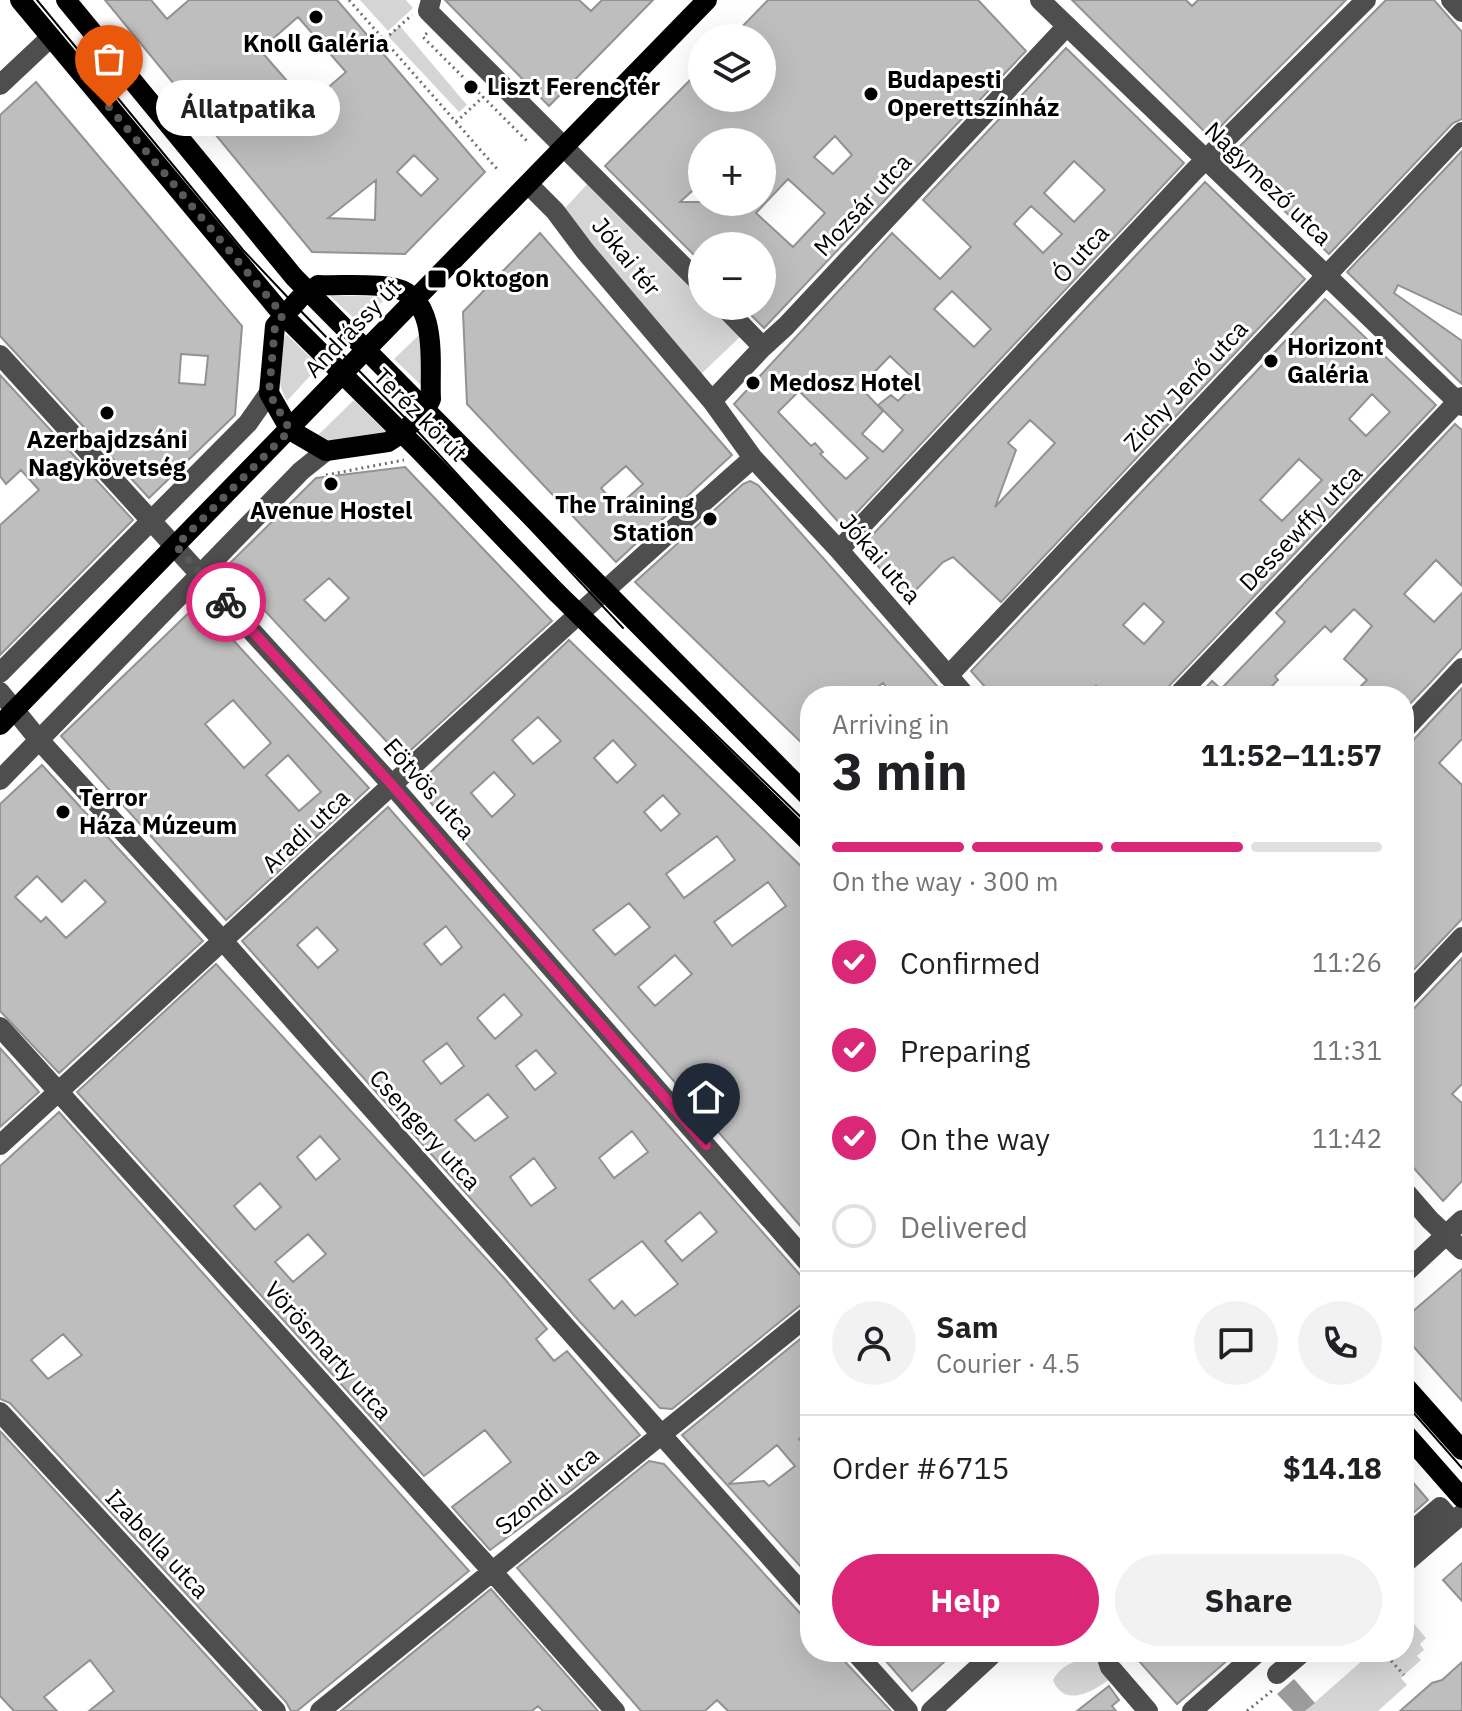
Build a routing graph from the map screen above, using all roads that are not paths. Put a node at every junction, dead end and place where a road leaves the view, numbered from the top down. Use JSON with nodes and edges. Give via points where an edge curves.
{"nodes":[{"id":1,"x":20,"y":0,"type":"edge"},
{"id":2,"x":707,"y":0,"type":"edge"},
{"id":3,"x":1040,"y":0,"type":"edge"},
{"id":4,"x":1366,"y":0,"type":"edge"},
{"id":5,"x":1451,"y":0,"type":"edge"},
{"id":6,"x":72,"y":2,"type":"edge"},
{"id":7,"x":429,"y":8,"type":"edge"},
{"id":8,"x":1462,"y":12,"type":"edge"},
{"id":9,"x":1066,"y":27,"type":"junction"},
{"id":10,"x":51,"y":37,"type":"junction"},
{"id":11,"x":0,"y":85,"type":"edge"},
{"id":12,"x":1462,"y":132,"type":"edge"},
{"id":13,"x":565,"y":147,"type":"junction"},
{"id":14,"x":1205,"y":160,"type":"junction"},
{"id":15,"x":529,"y":185,"type":"junction"},
{"id":16,"x":688,"y":271,"type":"edge"},
{"id":17,"x":1326,"y":275,"type":"junction"},
{"id":18,"x":308,"y":292,"type":"junction"},
{"id":19,"x":417,"y":300,"type":"junction"},
{"id":20,"x":283,"y":315,"type":"junction"},
{"id":21,"x":737,"y":320,"type":"edge"},
{"id":22,"x":763,"y":347,"type":"junction"},
{"id":23,"x":367,"y":350,"type":"junction"},
{"id":24,"x":0,"y":355,"type":"edge"},
{"id":25,"x":344,"y":375,"type":"junction"},
{"id":26,"x":269,"y":393,"type":"junction"},
{"id":27,"x":712,"y":401,"type":"junction"},
{"id":28,"x":1461,"y":401,"type":"edge"},
{"id":29,"x":426,"y":409,"type":"junction"},
{"id":30,"x":290,"y":430,"type":"junction"},
{"id":31,"x":402,"y":433,"type":"junction"},
{"id":32,"x":326,"y":451,"type":"junction"},
{"id":33,"x":753,"y":458,"type":"junction"},
{"id":34,"x":152,"y":521,"type":"junction"},
{"id":35,"x":176,"y":546,"type":"junction"},
{"id":36,"x":839,"y":550,"type":"junction"},
{"id":37,"x":201,"y":575,"type":"junction"},
{"id":38,"x":603,"y":591,"type":"junction"},
{"id":39,"x":578,"y":614,"type":"junction"},
{"id":40,"x":1462,"y":668,"type":"edge"},
{"id":41,"x":0,"y":673,"type":"edge"},
{"id":42,"x":948,"y":676,"type":"junction"},
{"id":43,"x":957,"y":686,"type":"edge"},
{"id":44,"x":1187,"y":686,"type":"edge"},
{"id":45,"x":0,"y":692,"type":"edge"},
{"id":46,"x":7,"y":718,"type":"edge"},
{"id":47,"x":1414,"y":719,"type":"edge"},
{"id":48,"x":39,"y":740,"type":"junction"},
{"id":49,"x":0,"y":780,"type":"edge"},
{"id":50,"x":392,"y":785,"type":"junction"},
{"id":51,"x":800,"y":788,"type":"edge"},
{"id":52,"x":800,"y":833,"type":"edge"},
{"id":53,"x":1462,"y":937,"type":"edge"},
{"id":54,"x":224,"y":942,"type":"junction"},
{"id":55,"x":1414,"y":988,"type":"edge"},
{"id":56,"x":0,"y":1027,"type":"edge"},
{"id":57,"x":58,"y":1092,"type":"junction"},
{"id":58,"x":0,"y":1145,"type":"edge"},
{"id":59,"x":1414,"y":1201,"type":"edge"},
{"id":60,"x":1462,"y":1220,"type":"edge"},
{"id":61,"x":1444,"y":1235,"type":"junction"},
{"id":62,"x":1462,"y":1250,"type":"edge"},
{"id":63,"x":800,"y":1254,"type":"edge"},
{"id":64,"x":1414,"y":1264,"type":"edge"},
{"id":65,"x":800,"y":1322,"type":"edge"},
{"id":66,"x":1414,"y":1396,"type":"edge"},
{"id":67,"x":0,"y":1412,"type":"edge"},
{"id":68,"x":659,"y":1434,"type":"junction"},
{"id":69,"x":1414,"y":1443,"type":"edge"},
{"id":70,"x":1462,"y":1450,"type":"edge"},
{"id":71,"x":1462,"y":1498,"type":"edge"},
{"id":72,"x":1458,"y":1518,"type":"edge"},
{"id":73,"x":1414,"y":1522,"type":"edge"},
{"id":74,"x":1414,"y":1555,"type":"edge"},
{"id":75,"x":491,"y":1570,"type":"junction"},
{"id":76,"x":800,"y":1591,"type":"edge"},
{"id":77,"x":864,"y":1662,"type":"edge"},
{"id":78,"x":984,"y":1662,"type":"edge"},
{"id":79,"x":1108,"y":1662,"type":"edge"},
{"id":80,"x":1247,"y":1662,"type":"edge"},
{"id":81,"x":1291,"y":1662,"type":"edge"},
{"id":82,"x":1277,"y":1674,"type":"road end"},
{"id":83,"x":276,"y":1711,"type":"edge"},
{"id":84,"x":320,"y":1711,"type":"edge"},
{"id":85,"x":615,"y":1711,"type":"edge"},
{"id":86,"x":908,"y":1711,"type":"edge"},
{"id":87,"x":931,"y":1711,"type":"edge"},
{"id":88,"x":1148,"y":1711,"type":"edge"},
{"id":89,"x":1192,"y":1711,"type":"edge"}],
"edges":[{"from":1,"to":10,"type":"main road","name":"Teréz körút"},
{"from":2,"to":13,"type":"main road","name":"Andrássy út"},
{"from":3,"to":9,"type":"street","name":"Nagymező utca"},
{"from":4,"to":14,"type":"street","name":"Ó utca"},
{"from":5,"to":8,"type":"street"},
{"from":6,"to":18,"type":"main road","name":"Teréz körút"},
{"from":7,"to":13,"type":"street"},
{"from":9,"to":14,"type":"street","name":"Nagymező utca"},
{"from":9,"to":22,"type":"street","name":"Mozsár utca"},
{"from":10,"to":11,"type":"street"},
{"from":10,"to":20,"type":"main road","name":"Teréz körút"},
{"from":12,"to":17,"type":"street","name":"Zichy Jenő utca"},
{"from":13,"to":15,"type":"main road","name":"Andrássy út"},
{"from":13,"to":16,"type":"street","name":"Jókai tér"},
{"from":14,"to":17,"type":"street","name":"Nagymező utca"},
{"from":14,"to":36,"type":"street","name":"Ó utca"},
{"from":15,"to":19,"type":"main road","name":"Andrássy út"},
{"from":15,"to":27,"type":"street","name":"Jókai tér"},
{"from":17,"to":28,"type":"street","name":"Nagymező utca"},
{"from":17,"to":42,"type":"street","name":"Zichy Jenő utca"},
{"from":18,"to":19,"type":"main road","via":[[318,285],[396,288]]},
{"from":18,"to":20,"type":"main road"},
{"from":18,"to":23,"type":"main road","name":"Teréz körút"},
{"from":19,"to":23,"type":"main road","name":"Andrássy út"},
{"from":19,"to":29,"type":"main road","via":[[427,319],[431,399]]},
{"from":20,"to":25,"type":"main road","name":"Teréz körút"},
{"from":20,"to":26,"type":"main road","via":[[275,326]]},
{"from":21,"to":22,"type":"street"},
{"from":22,"to":27,"type":"street"},
{"from":23,"to":25,"type":"main road","name":"Andrássy út"},
{"from":23,"to":29,"type":"main road","name":"Teréz körút"},
{"from":24,"to":34,"type":"street","name":"Eötvös utca"},
{"from":25,"to":30,"type":"main road","name":"Andrássy út"},
{"from":25,"to":31,"type":"main road","name":"Teréz körút"},
{"from":26,"to":30,"type":"main road"},
{"from":26,"to":34,"type":"street","via":[[248,423]]},
{"from":27,"to":33,"type":"street","name":"Jókai tér"},
{"from":28,"to":44,"type":"street","name":"Dessewffy utca"},
{"from":29,"to":31,"type":"main road"},
{"from":29,"to":38,"type":"main road","name":"Teréz körút"},
{"from":30,"to":32,"type":"main road"},
{"from":30,"to":35,"type":"main road","name":"Andrássy út"},
{"from":31,"to":32,"type":"main road","via":[[388,442]]},
{"from":31,"to":39,"type":"main road","name":"Teréz körút"},
{"from":32,"to":37,"type":"street"},
{"from":33,"to":36,"type":"street","name":"Jókai utca"},
{"from":33,"to":38,"type":"street","name":"Aradi utca"},
{"from":34,"to":35,"type":"street","name":"Eötvös utca"},
{"from":34,"to":41,"type":"street"},
{"from":35,"to":37,"type":"street","name":"Eötvös utca"},
{"from":35,"to":46,"type":"main road","name":"Andrássy út"},
{"from":36,"to":42,"type":"street","name":"Jókai utca"},
{"from":37,"to":48,"type":"street"},
{"from":37,"to":50,"type":"street","name":"Eötvös utca"},
{"from":38,"to":39,"type":"street","name":"Aradi utca"},
{"from":38,"to":51,"type":"main road","name":"Teréz körút"},
{"from":39,"to":50,"type":"street","name":"Aradi utca"},
{"from":39,"to":52,"type":"main road","name":"Teréz körút"},
{"from":40,"to":47,"type":"street"},
{"from":42,"to":43,"type":"street","name":"Jókai utca"},
{"from":45,"to":46,"type":"street","name":"Csengery utca"},
{"from":46,"to":48,"type":"street","name":"Csengery utca"},
{"from":48,"to":49,"type":"street"},
{"from":48,"to":54,"type":"street","name":"Csengery utca"},
{"from":50,"to":54,"type":"street","name":"Aradi utca"},
{"from":50,"to":63,"type":"street","name":"Eötvös utca"},
{"from":53,"to":55,"type":"street"},
{"from":54,"to":57,"type":"street","name":"Aradi utca"},
{"from":54,"to":68,"type":"street","name":"Csengery utca"},
{"from":56,"to":57,"type":"street","name":"Vörösmarty utca"},
{"from":57,"to":58,"type":"street","name":"Aradi utca"},
{"from":57,"to":75,"type":"street","name":"Vörösmarty utca"},
{"from":59,"to":61,"type":"street"},
{"from":60,"to":61,"type":"street"},
{"from":61,"to":62,"type":"street"},
{"from":61,"to":64,"type":"street"},
{"from":65,"to":68,"type":"street","name":"Szondi utca"},
{"from":66,"to":70,"type":"main road"},
{"from":67,"to":83,"type":"street","name":"Izabella utca"},
{"from":68,"to":75,"type":"street","name":"Szondi utca"},
{"from":68,"to":76,"type":"street","name":"Csengery utca"},
{"from":69,"to":71,"type":"main road"},
{"from":72,"to":73,"type":"street","via":[[1440,1507]]},
{"from":72,"to":74,"type":"street"},
{"from":75,"to":84,"type":"street","name":"Szondi utca"},
{"from":75,"to":85,"type":"street","name":"Vörösmarty utca"},
{"from":77,"to":86,"type":"street"},
{"from":78,"to":87,"type":"street"},
{"from":79,"to":88,"type":"street"},
{"from":80,"to":89,"type":"street"},
{"from":81,"to":82,"type":"street"}]}
